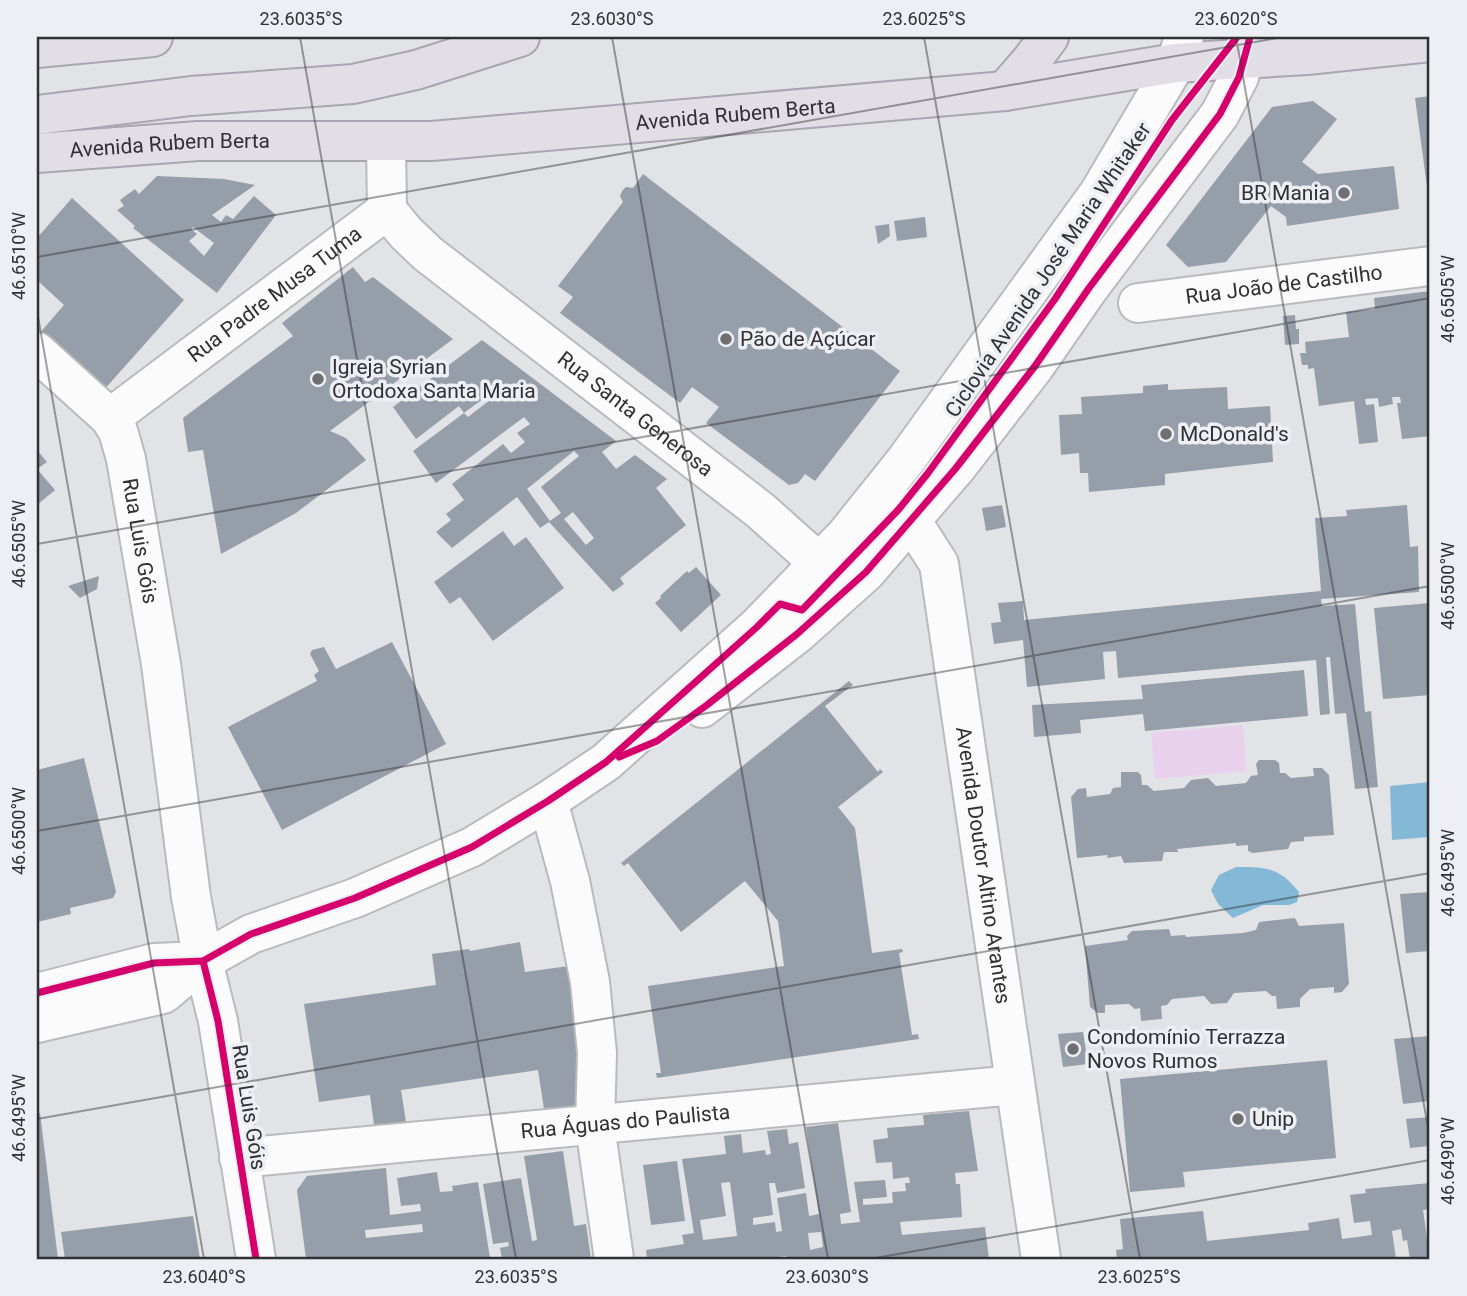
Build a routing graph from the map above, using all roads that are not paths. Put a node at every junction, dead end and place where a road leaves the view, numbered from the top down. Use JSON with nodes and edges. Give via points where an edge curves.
{"nodes":[{"id":1,"x":153,"y":37,"type":"edge"},
{"id":2,"x":520,"y":37,"type":"edge"},
{"id":3,"x":1049,"y":37,"type":"edge"},
{"id":4,"x":1430,"y":42,"type":"edge"},
{"id":5,"x":1247,"y":47,"type":"edge"},
{"id":6,"x":37,"y":48,"type":"edge"},
{"id":7,"x":1180,"y":50,"type":"edge"},
{"id":8,"x":1005,"y":90,"type":"junction"},
{"id":9,"x":37,"y":115,"type":"edge"},
{"id":10,"x":386,"y":143,"type":"junction"},
{"id":11,"x":37,"y":153,"type":"edge"},
{"id":12,"x":387,"y":210,"type":"junction"},
{"id":13,"x":1430,"y":266,"type":"edge"},
{"id":14,"x":1138,"y":303,"type":"dead end"},
{"id":15,"x":37,"y":352,"type":"edge"},
{"id":16,"x":110,"y":418,"type":"junction"},
{"id":17,"x":880,"y":492,"type":"junction"},
{"id":18,"x":911,"y":520,"type":"junction"},
{"id":19,"x":819,"y":563,"type":"junction"},
{"id":20,"x":606,"y":762,"type":"junction"},
{"id":21,"x":548,"y":801,"type":"junction"},
{"id":22,"x":203,"y":961,"type":"junction"},
{"id":23,"x":37,"y":993,"type":"edge"},
{"id":24,"x":37,"y":1023,"type":"edge"},
{"id":25,"x":1014,"y":1085,"type":"junction"},
{"id":26,"x":595,"y":1126,"type":"junction"},
{"id":27,"x":239,"y":1158,"type":"junction"},
{"id":28,"x":256,"y":1259,"type":"edge"},
{"id":29,"x":614,"y":1259,"type":"edge"},
{"id":30,"x":1041,"y":1259,"type":"edge"}],
"edges":[{"from":1,"to":6,"type":"highway"},
{"from":2,"to":9,"type":"highway","via":[[416,70],[353,84],[191,96]]},
{"from":3,"to":8,"type":"highway"},
{"from":4,"to":5,"type":"highway","name":"Avenida Rubem Berta","via":[[1307,55]]},
{"from":5,"to":7,"type":"highway","name":"Avenida Rubem Berta"},
{"from":5,"to":18,"type":"street","via":[[1239,77],[1220,114],[1035,366]]},
{"from":7,"to":8,"type":"highway","name":"Avenida Rubem Berta"},
{"from":7,"to":17,"type":"street","via":[[1099,193]]},
{"from":8,"to":10,"type":"highway","name":"Avenida Rubem Berta"},
{"from":10,"to":11,"type":"highway","name":"Avenida Rubem Berta","via":[[198,141]]},
{"from":10,"to":12,"type":"street"},
{"from":12,"to":16,"type":"street","name":"Rua Padre Musa Tuma"},
{"from":12,"to":19,"type":"street","name":"Rua Santa Generosa","via":[[428,254],[761,511]]},
{"from":13,"to":14,"type":"street","name":"Rua João de Castilho"},
{"from":15,"to":16,"type":"street","name":"Rua Luis Góis"},
{"from":16,"to":22,"type":"street","name":"Rua Luis Góis","via":[[126,459],[140,536]]},
{"from":17,"to":18,"type":"street","name":"Avenida Doutor Altino Arantes"},
{"from":17,"to":19,"type":"street"},
{"from":18,"to":20,"type":"street","via":[[866,572],[797,634],[657,741]]},
{"from":18,"to":25,"type":"street","name":"Avenida Doutor Altino Arantes","via":[[939,564]]},
{"from":19,"to":20,"type":"street","via":[[757,627]]},
{"from":20,"to":21,"type":"street"},
{"from":21,"to":22,"type":"street","via":[[472,847],[355,898],[251,934]]},
{"from":21,"to":26,"type":"street","via":[[590,982],[597,1053]]},
{"from":22,"to":23,"type":"street","via":[[154,963]]},
{"from":22,"to":24,"type":"street","via":[[163,994]]},
{"from":22,"to":27,"type":"street","name":"Rua Luis Góis","via":[[218,1021]]},
{"from":25,"to":26,"type":"street","name":"Rua Águas do Paulista"},
{"from":25,"to":30,"type":"street","name":"Avenida Doutor Altino Arantes"},
{"from":26,"to":27,"type":"street","name":"Rua Águas do Paulista"},
{"from":26,"to":29,"type":"street"},
{"from":27,"to":28,"type":"street","name":"Rua Luis Góis"}]}
